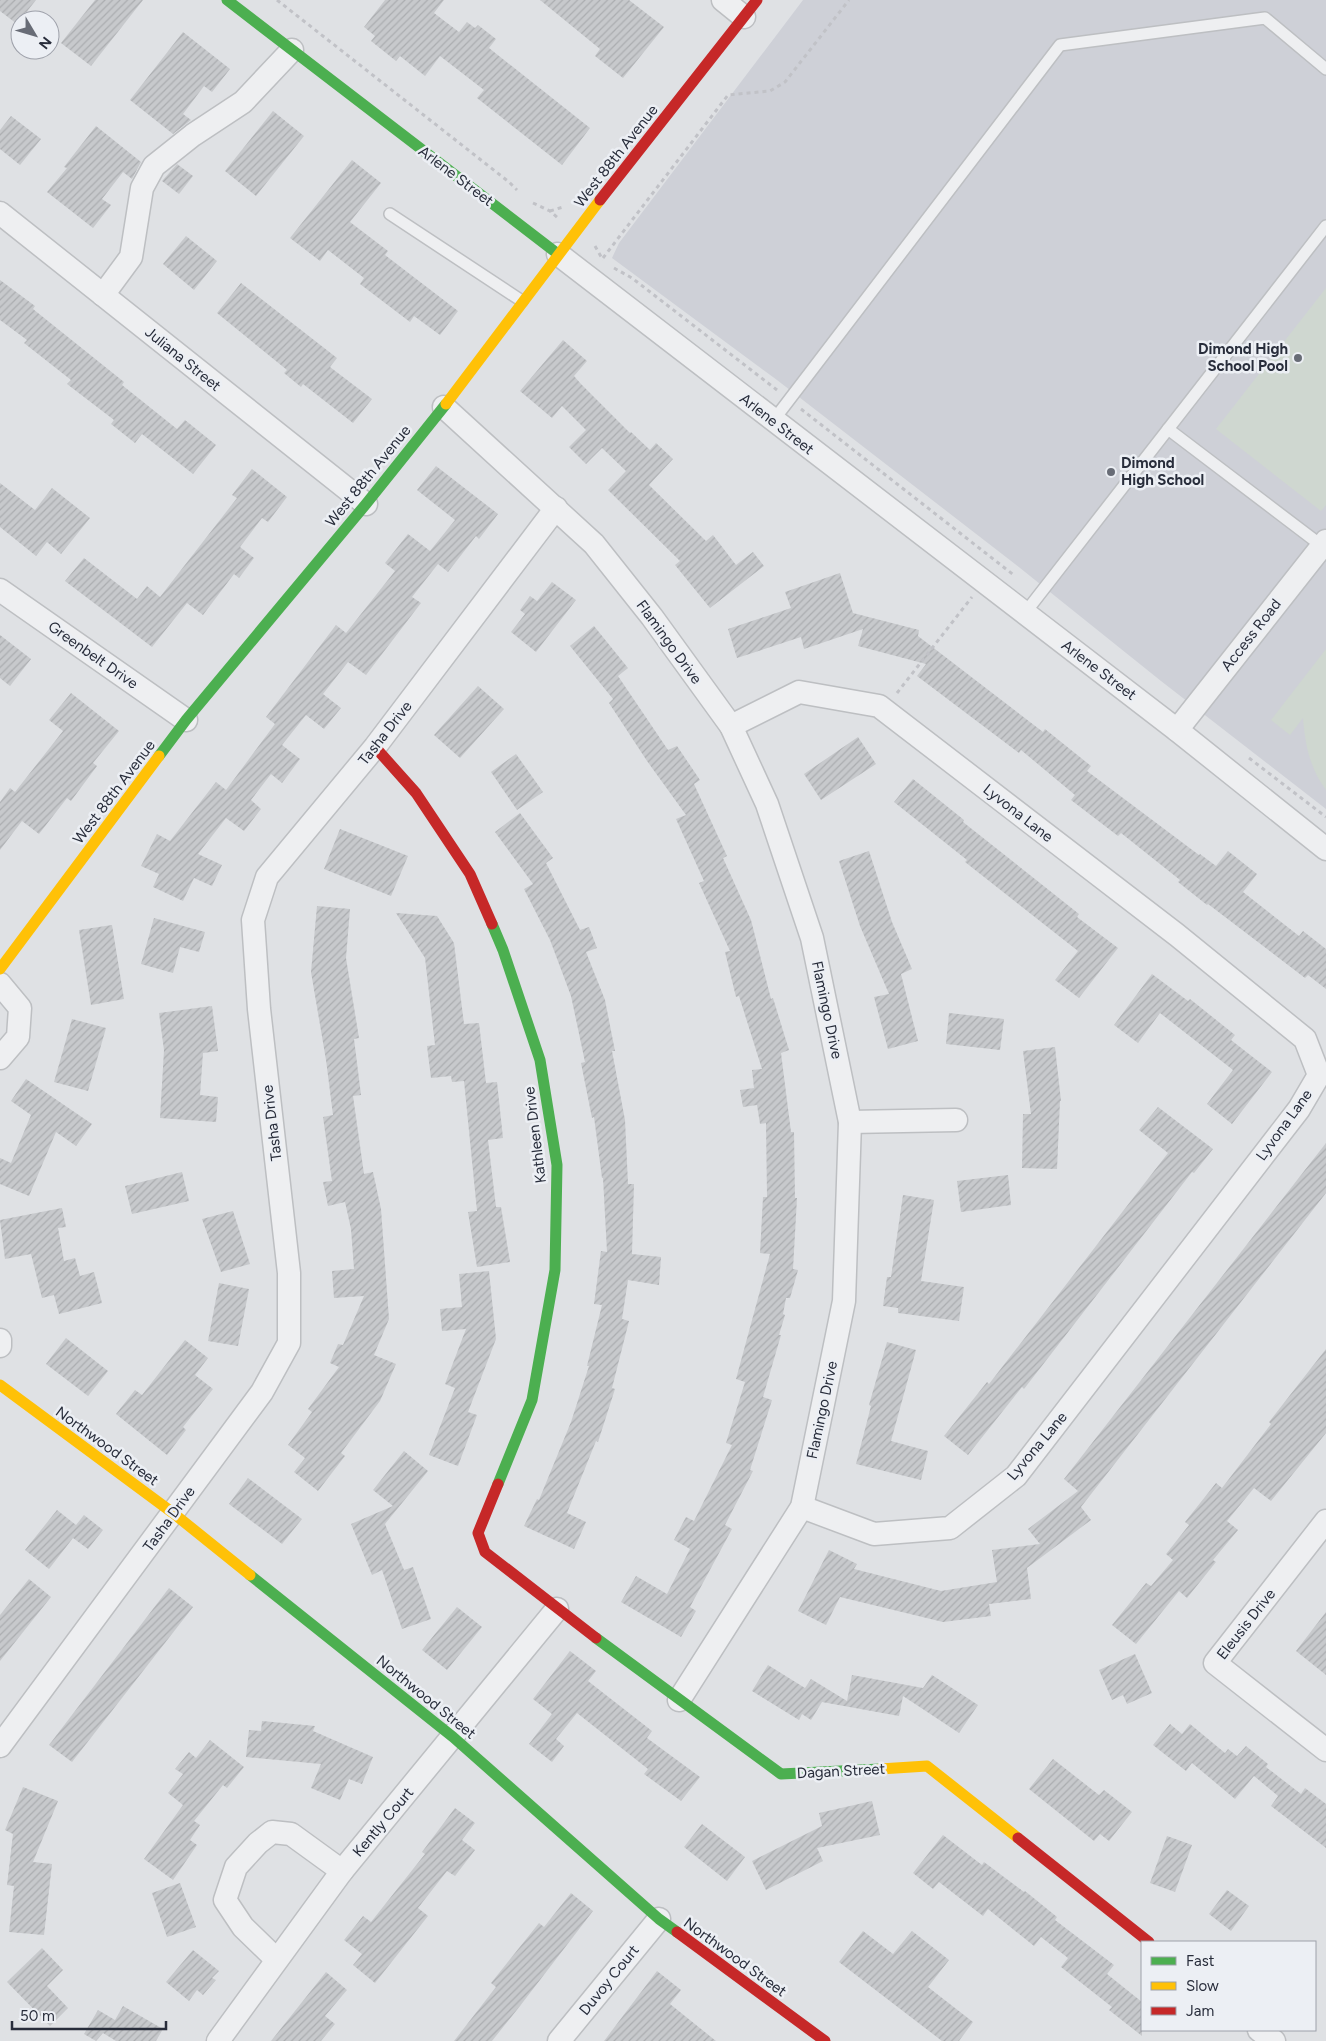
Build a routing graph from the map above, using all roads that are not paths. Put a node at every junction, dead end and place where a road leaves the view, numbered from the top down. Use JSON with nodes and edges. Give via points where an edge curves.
{"nodes":[{"id":1,"x":227,"y":0,"type":"edge"},
{"id":2,"x":723,"y":0,"type":"edge"},
{"id":3,"x":751,"y":8,"type":"edge"},
{"id":4,"x":292,"y":50,"type":"junction"},
{"id":5,"x":1326,"y":69,"type":"edge"},
{"id":6,"x":0,"y":213,"type":"edge"},
{"id":7,"x":390,"y":214,"type":"dead end"},
{"id":8,"x":1326,"y":226,"type":"edge"},
{"id":9,"x":558,"y":254,"type":"junction"},
{"id":10,"x":103,"y":295,"type":"junction"},
{"id":11,"x":522,"y":301,"type":"junction"},
{"id":12,"x":444,"y":406,"type":"junction"},
{"id":13,"x":773,"y":421,"type":"junction"},
{"id":14,"x":1168,"y":429,"type":"junction"},
{"id":15,"x":366,"y":504,"type":"junction"},
{"id":16,"x":556,"y":508,"type":"junction"},
{"id":17,"x":1324,"y":544,"type":"edge"},
{"id":18,"x":0,"y":590,"type":"edge"},
{"id":19,"x":1024,"y":613,"type":"junction"},
{"id":20,"x":186,"y":720,"type":"junction"},
{"id":21,"x":730,"y":726,"type":"junction"},
{"id":22,"x":1177,"y":730,"type":"junction"},
{"id":23,"x":375,"y":747,"type":"junction"},
{"id":24,"x":1326,"y":849,"type":"edge"},
{"id":25,"x":0,"y":969,"type":"edge"},
{"id":26,"x":0,"y":984,"type":"edge"},
{"id":27,"x":0,"y":1058,"type":"edge"},
{"id":28,"x":956,"y":1120,"type":"dead end"},
{"id":29,"x":850,"y":1122,"type":"junction"},
{"id":30,"x":0,"y":1340,"type":"edge"},
{"id":31,"x":0,"y":1346,"type":"edge"},
{"id":32,"x":0,"y":1385,"type":"edge"},
{"id":33,"x":802,"y":1507,"type":"junction"},
{"id":34,"x":173,"y":1513,"type":"junction"},
{"id":35,"x":1326,"y":1521,"type":"edge"},
{"id":36,"x":485,"y":1552,"type":"joint"},
{"id":37,"x":557,"y":1609,"type":"junction"},
{"id":38,"x":679,"y":1700,"type":"junction"},
{"id":39,"x":453,"y":1738,"type":"junction"},
{"id":40,"x":0,"y":1746,"type":"edge"},
{"id":41,"x":1326,"y":1750,"type":"edge"},
{"id":42,"x":342,"y":1871,"type":"junction"},
{"id":43,"x":659,"y":1919,"type":"junction"},
{"id":44,"x":1148,"y":1941,"type":"edge"},
{"id":45,"x":276,"y":1959,"type":"junction"},
{"id":46,"x":218,"y":2041,"type":"edge"},
{"id":47,"x":559,"y":2041,"type":"edge"},
{"id":48,"x":825,"y":2041,"type":"edge"}],
"edges":[{"from":1,"to":4,"type":"street","name":"Arlene Street"},
{"from":2,"to":3,"type":"street"},
{"from":3,"to":9,"type":"street","name":"West 88th Avenue"},
{"from":4,"to":9,"type":"street","name":"Arlene Street"},
{"from":4,"to":10,"type":"street","via":[[243,102],[192,135],[154,166],[142,188],[131,257]]},
{"from":5,"to":13,"type":"lane","via":[[1265,18],[1060,45]]},
{"from":6,"to":10,"type":"street","name":"Juliana Street"},
{"from":7,"to":11,"type":"lane"},
{"from":8,"to":14,"type":"lane"},
{"from":9,"to":11,"type":"street","name":"West 88th Avenue"},
{"from":9,"to":13,"type":"street","name":"Arlene Street"},
{"from":10,"to":15,"type":"street","name":"Juliana Street"},
{"from":11,"to":12,"type":"street","name":"West 88th Avenue"},
{"from":12,"to":15,"type":"street","name":"West 88th Avenue"},
{"from":12,"to":16,"type":"street","name":"Flamingo Drive"},
{"from":13,"to":19,"type":"street","name":"Arlene Street"},
{"from":14,"to":17,"type":"lane"},
{"from":14,"to":19,"type":"lane"},
{"from":15,"to":20,"type":"street","name":"West 88th Avenue"},
{"from":16,"to":21,"type":"street","name":"Flamingo Drive","via":[[594,544],[652,617]]},
{"from":16,"to":23,"type":"street","name":"Tasha Drive"},
{"from":17,"to":22,"type":"street","name":"Access Road"},
{"from":18,"to":20,"type":"street","name":"Greenbelt Drive"},
{"from":19,"to":22,"type":"street","name":"Arlene Street"},
{"from":20,"to":25,"type":"street","name":"West 88th Avenue"},
{"from":21,"to":29,"type":"street","name":"Flamingo Drive","via":[[767,804],[812,938]]},
{"from":21,"to":33,"type":"street","name":"Lyvona Lane","via":[[799,692],[879,706],[1177,935],[1305,1040],[1319,1075],[1299,1109],[1016,1476],[950,1528],[874,1534]]},
{"from":22,"to":24,"type":"street","name":"Arlene Street"},
{"from":23,"to":34,"type":"street","name":"Tasha Drive","via":[[267,877],[253,920],[259,1009],[289,1273],[289,1343],[262,1392]]},
{"from":23,"to":36,"type":"street","name":"Kathleen Drive","via":[[416,793],[470,874],[503,950],[540,1060],[557,1166],[555,1270],[532,1400],[478,1533]]},
{"from":26,"to":27,"type":"street","via":[[20,1008],[18,1037]]},
{"from":28,"to":29,"type":"street"},
{"from":29,"to":33,"type":"street","name":"Flamingo Drive","via":[[844,1301]]},
{"from":30,"to":31,"type":"street"},
{"from":32,"to":34,"type":"street","name":"Northwood Street"},
{"from":33,"to":38,"type":"street","name":"Flamingo Drive"},
{"from":34,"to":39,"type":"street","name":"Northwood Street"},
{"from":34,"to":40,"type":"street","name":"Tasha Drive"},
{"from":35,"to":41,"type":"street","name":"Eleusis Drive","via":[[1215,1663]]},
{"from":36,"to":37,"type":"street","name":"Dagan Street"},
{"from":37,"to":38,"type":"street","name":"Dagan Street"},
{"from":37,"to":39,"type":"street","name":"Kently Court"},
{"from":38,"to":44,"type":"street","name":"Dagan Street","via":[[781,1774],[927,1766]]},
{"from":39,"to":42,"type":"street","name":"Kently Court"},
{"from":39,"to":43,"type":"street","name":"Northwood Street"},
{"from":42,"to":45,"type":"street","name":"Kently Court"},
{"from":42,"to":45,"type":"street","via":[[291,1834],[272,1832],[236,1867],[225,1900],[243,1928]]},
{"from":43,"to":47,"type":"street","name":"Duvoy Court"},
{"from":43,"to":48,"type":"street","name":"Northwood Street"},
{"from":45,"to":46,"type":"street","name":"Kently Court"}]}
